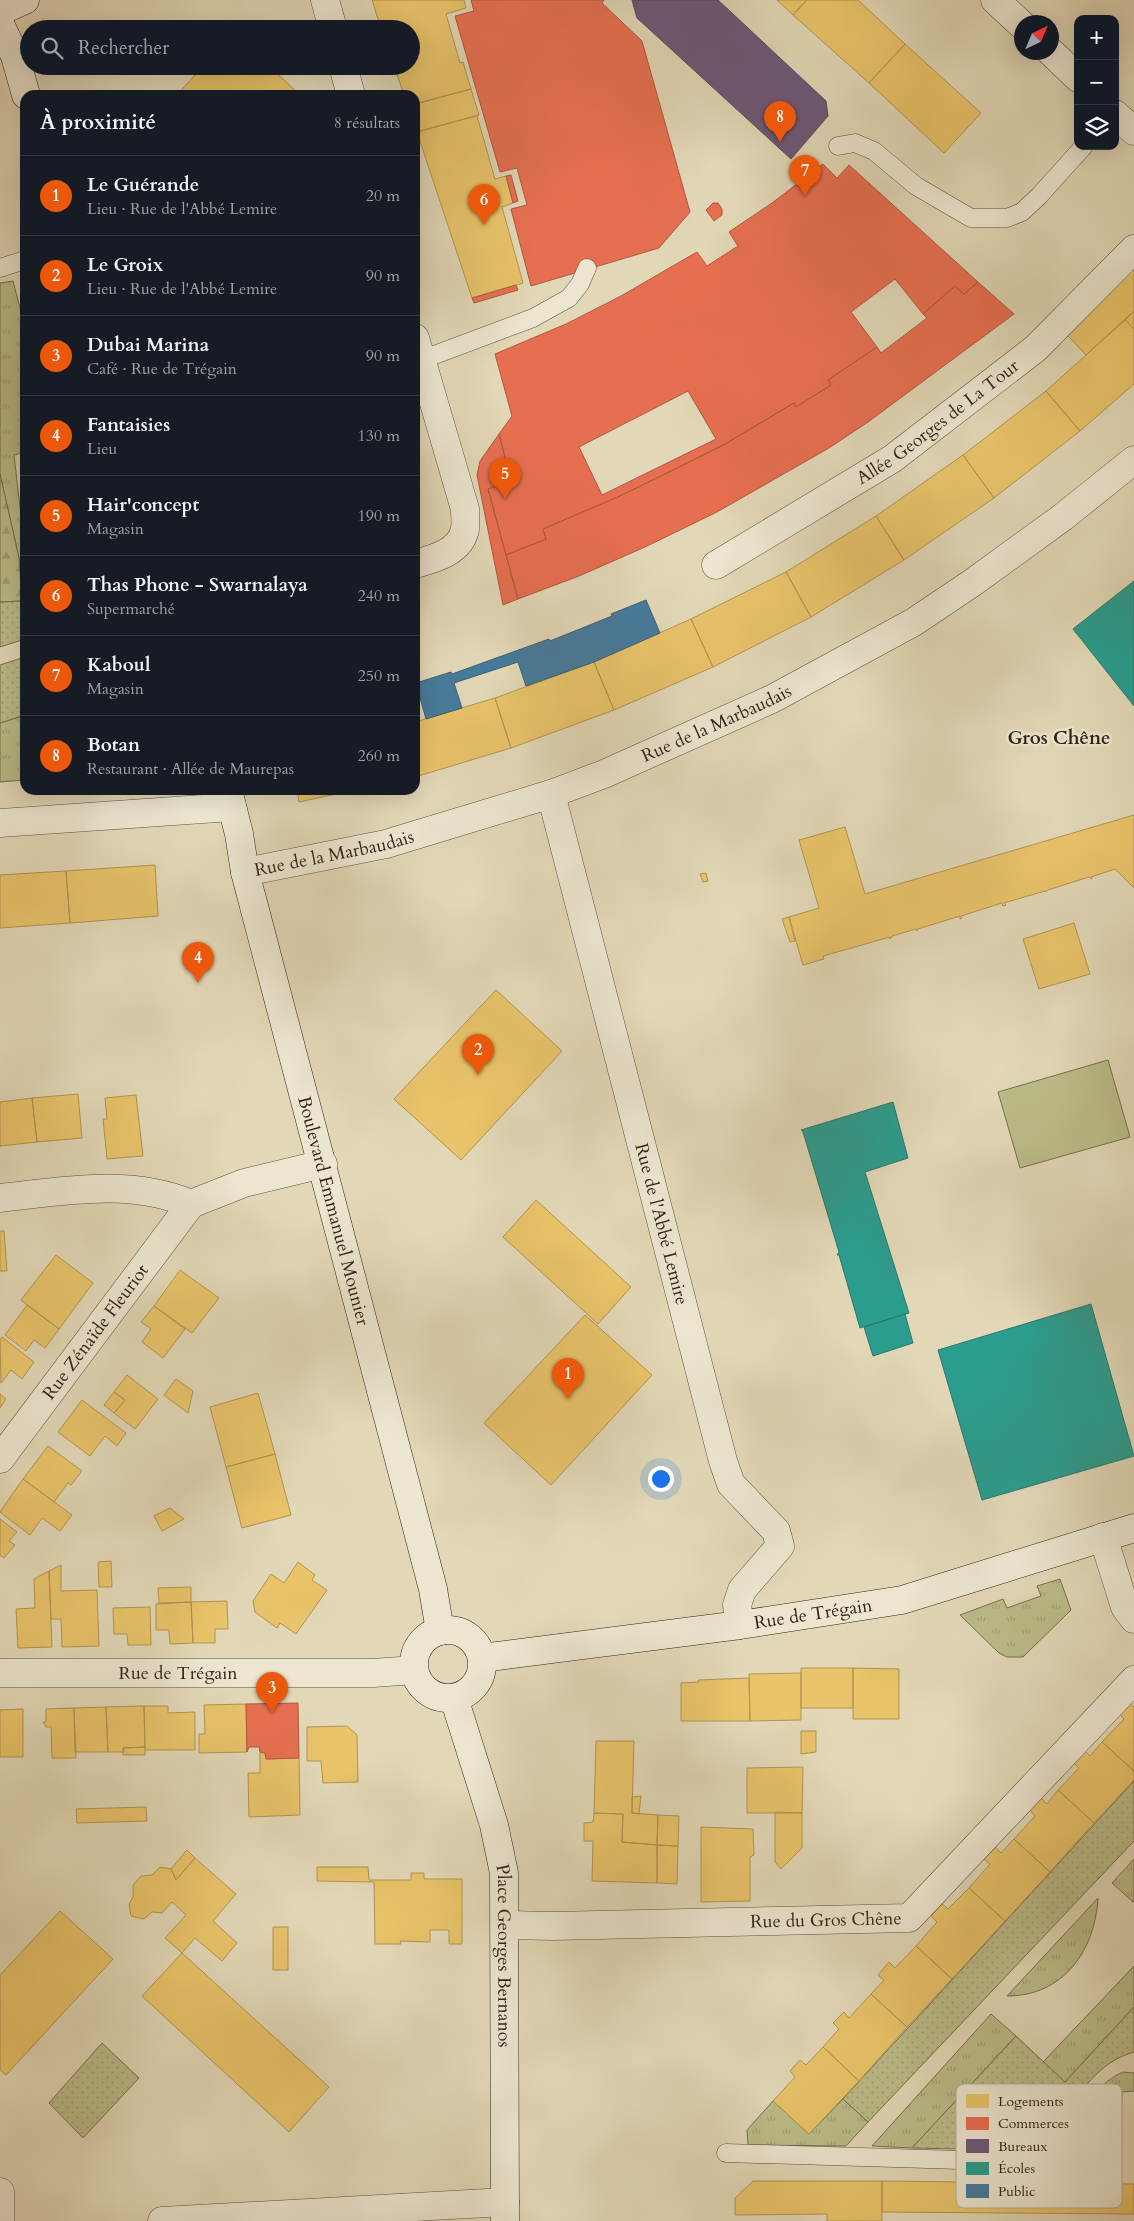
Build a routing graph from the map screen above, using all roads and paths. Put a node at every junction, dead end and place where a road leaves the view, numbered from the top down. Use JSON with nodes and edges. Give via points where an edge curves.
{"nodes":[{"id":1,"x":25,"y":0,"type":"edge"},
{"id":2,"x":325,"y":0,"type":"edge"},
{"id":3,"x":996,"y":0,"type":"edge"},
{"id":4,"x":0,"y":11,"type":"edge"},
{"id":5,"x":1014,"y":17,"type":"edge"},
{"id":6,"x":331,"y":20,"type":"edge"},
{"id":7,"x":0,"y":24,"type":"edge"},
{"id":8,"x":1059,"y":60,"type":"edge"},
{"id":9,"x":20,"y":74,"type":"edge"},
{"id":10,"x":1074,"y":74,"type":"edge"},
{"id":11,"x":20,"y":75,"type":"edge"},
{"id":12,"x":345,"y":75,"type":"edge"},
{"id":13,"x":25,"y":90,"type":"edge"},
{"id":14,"x":350,"y":90,"type":"edge"},
{"id":15,"x":1119,"y":118,"type":"edge"},
{"id":16,"x":1134,"y":131,"type":"edge"},
{"id":17,"x":838,"y":146,"type":"dead end"},
{"id":18,"x":1080,"y":150,"type":"edge"},
{"id":19,"x":1134,"y":249,"type":"edge"},
{"id":20,"x":20,"y":262,"type":"edge"},
{"id":21,"x":0,"y":268,"type":"edge"},
{"id":22,"x":587,"y":268,"type":"dead end"},
{"id":23,"x":420,"y":349,"type":"edge"},
{"id":24,"x":420,"y":356,"type":"edge"},
{"id":25,"x":1134,"y":460,"type":"edge"},
{"id":26,"x":420,"y":563,"type":"edge"},
{"id":27,"x":716,"y":565,"type":"dead end"},
{"id":28,"x":550,"y":794,"type":"junction"},
{"id":29,"x":230,"y":798,"type":"edge"},
{"id":30,"x":0,"y":823,"type":"edge"},
{"id":31,"x":245,"y":872,"type":"junction"},
{"id":32,"x":323,"y":1164,"type":"junction"},
{"id":33,"x":0,"y":1198,"type":"edge"},
{"id":34,"x":191,"y":1204,"type":"junction"},
{"id":35,"x":0,"y":1459,"type":"edge"},
{"id":36,"x":1134,"y":1528,"type":"edge"},
{"id":37,"x":1103,"y":1537,"type":"junction"},
{"id":38,"x":1134,"y":1619,"type":"edge"},
{"id":39,"x":740,"y":1625,"type":"junction"},
{"id":40,"x":440,"y":1631,"type":"junction"},
{"id":41,"x":482,"y":1658,"type":"junction"},
{"id":42,"x":414,"y":1670,"type":"junction"},
{"id":43,"x":0,"y":1673,"type":"edge"},
{"id":44,"x":1134,"y":1680,"type":"edge"},
{"id":45,"x":454,"y":1698,"type":"junction"},
{"id":46,"x":505,"y":1925,"type":"junction"},
{"id":47,"x":726,"y":2153,"type":"dead end"},
{"id":48,"x":956,"y":2160,"type":"edge"},
{"id":49,"x":0,"y":2192,"type":"edge"},
{"id":50,"x":505,"y":2212,"type":"edge"},
{"id":51,"x":0,"y":2221,"type":"edge"},
{"id":52,"x":162,"y":2221,"type":"edge"}],
"edges":[{"from":1,"to":4,"type":"street"},
{"from":2,"to":6,"type":"street"},
{"from":3,"to":5,"type":"street"},
{"from":7,"to":9,"type":"street"},
{"from":8,"to":10,"type":"street"},
{"from":11,"to":13,"type":"street"},
{"from":12,"to":14,"type":"street"},
{"from":15,"to":16,"type":"street"},
{"from":17,"to":18,"type":"lane","via":[[856,142],[874,151],[924,191],[971,218],[1006,218],[1022,212]]},
{"from":19,"to":27,"type":"street","name":"Allée Georges de La Tour","via":[[1035,349],[892,459]]},
{"from":20,"to":21,"type":"lane"},
{"from":22,"to":23,"type":"lane","via":[[569,298],[517,325]]},
{"from":24,"to":26,"type":"street","via":[[465,509],[465,531],[456,546],[438,558]]},
{"from":25,"to":28,"type":"street","name":"Rue de la Marbaudais","via":[[1063,516],[914,622],[772,699],[604,774]]},
{"from":28,"to":31,"type":"street","name":"Rue de la Marbaudais","via":[[386,844]]},
{"from":28,"to":39,"type":"street","name":"Rue de l'Abbé Lemire","via":[[723,1461],[731,1484],[776,1531],[780,1546],[742,1590],[737,1605]]},
{"from":29,"to":30,"type":"street"},
{"from":29,"to":31,"type":"street","name":"Boulevard Emmanuel Mounier"},
{"from":31,"to":32,"type":"street","name":"Boulevard Emmanuel Mounier"},
{"from":32,"to":34,"type":"street","via":[[244,1183]]},
{"from":32,"to":40,"type":"street","name":"Boulevard Emmanuel Mounier","via":[[433,1589]]},
{"from":33,"to":34,"type":"street","via":[[111,1187],[173,1196]]},
{"from":34,"to":35,"type":"street","name":"Rue Zénaïde Fleuriot"},
{"from":36,"to":37,"type":"street","name":"Rue de Trégain"},
{"from":37,"to":38,"type":"street","via":[[1124,1608]]},
{"from":37,"to":39,"type":"street","name":"Rue de Trégain","via":[[902,1600]]},
{"from":39,"to":41,"type":"street","name":"Rue de Trégain"},
{"from":40,"to":41,"type":"street","via":[[451,1630],[471,1639]]},
{"from":40,"to":42,"type":"street","via":[[421,1643],[415,1656]]},
{"from":41,"to":45,"type":"street","via":[[482,1669],[473,1688]]},
{"from":42,"to":43,"type":"street","name":"Rue de Trégain","via":[[373,1673]]},
{"from":42,"to":45,"type":"street","via":[[428,1692],[441,1698]]},
{"from":44,"to":46,"type":"street","name":"Rue du Gros Chêne","via":[[909,1918]]},
{"from":45,"to":46,"type":"street","name":"Place Georges Bernanos","via":[[494,1825],[504,1873]]},
{"from":46,"to":50,"type":"street","name":"Place Georges Bernanos"},
{"from":47,"to":48,"type":"lane"},
{"from":49,"to":51,"type":"street"},
{"from":50,"to":52,"type":"street"}]}
